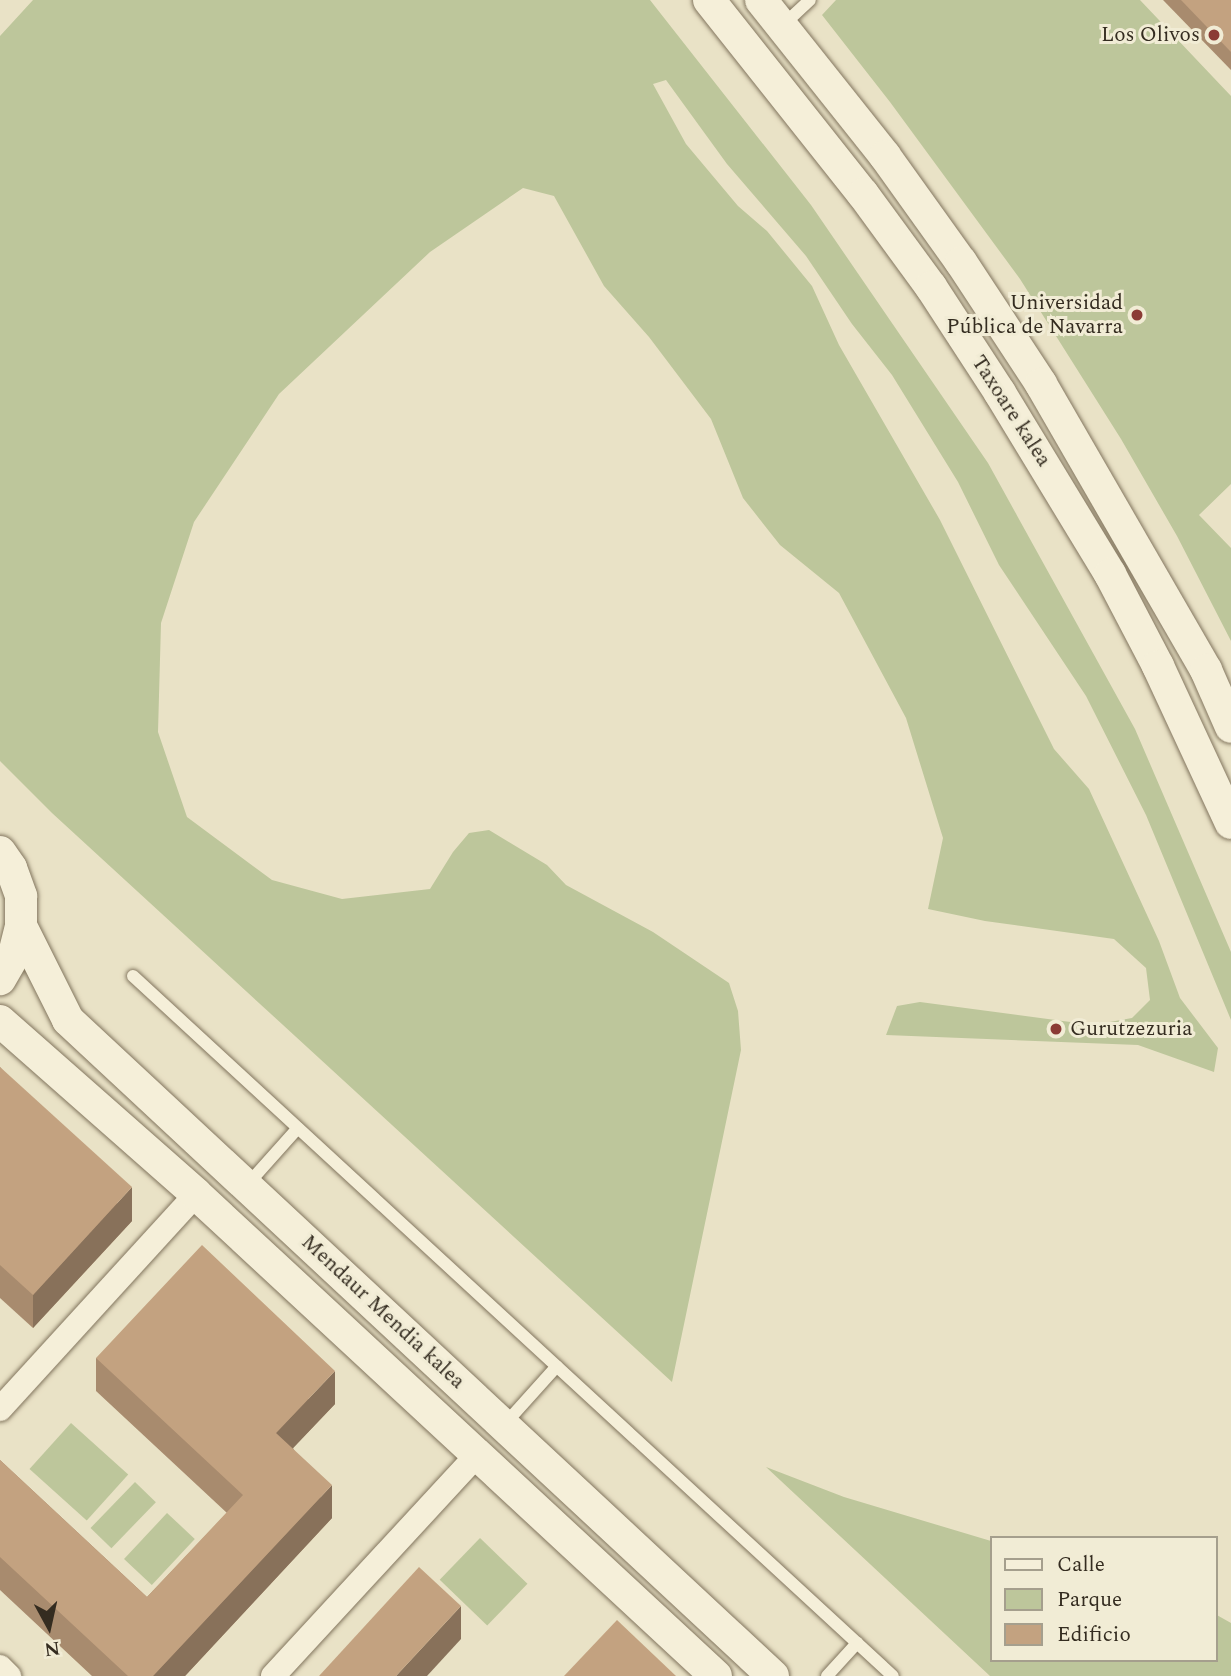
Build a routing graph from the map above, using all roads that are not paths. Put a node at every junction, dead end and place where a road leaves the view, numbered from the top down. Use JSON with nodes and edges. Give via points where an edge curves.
{"nodes":[{"id":1,"x":709,"y":0,"type":"edge"},
{"id":2,"x":761,"y":0,"type":"edge"},
{"id":3,"x":810,"y":0,"type":"edge"},
{"id":4,"x":782,"y":27,"type":"junction"},
{"id":5,"x":1231,"y":727,"type":"edge"},
{"id":6,"x":1231,"y":823,"type":"edge"},
{"id":7,"x":0,"y":852,"type":"edge"},
{"id":8,"x":21,"y":926,"type":"junction"},
{"id":9,"x":133,"y":976,"type":"dead end"},
{"id":10,"x":0,"y":979,"type":"edge"},
{"id":11,"x":0,"y":1021,"type":"edge"},
{"id":12,"x":298,"y":1128,"type":"junction"},
{"id":13,"x":247,"y":1186,"type":"junction"},
{"id":14,"x":196,"y":1194,"type":"junction"},
{"id":15,"x":557,"y":1366,"type":"junction"},
{"id":16,"x":0,"y":1409,"type":"edge"},
{"id":17,"x":503,"y":1425,"type":"junction"},
{"id":18,"x":478,"y":1454,"type":"junction"},
{"id":19,"x":857,"y":1643,"type":"junction"},
{"id":20,"x":0,"y":1667,"type":"edge"},
{"id":21,"x":9,"y":1676,"type":"edge"},
{"id":22,"x":273,"y":1676,"type":"edge"},
{"id":23,"x":716,"y":1676,"type":"edge"},
{"id":24,"x":773,"y":1676,"type":"edge"},
{"id":25,"x":827,"y":1676,"type":"edge"},
{"id":26,"x":893,"y":1676,"type":"edge"}],
"edges":[{"from":1,"to":6,"type":"street","name":"Taxoare kalea","via":[[863,194],[1000,393],[1110,574]]},
{"from":2,"to":4,"type":"street","name":"Taxoare kalea"},
{"from":3,"to":4,"type":"lane"},
{"from":4,"to":5,"type":"street","name":"Taxoare kalea","via":[[885,156],[1041,384],[1206,670]]},
{"from":7,"to":8,"type":"street","via":[[20,896]]},
{"from":8,"to":10,"type":"street","via":[[14,955]]},
{"from":8,"to":13,"type":"street","name":"Mendaur Mendia kalea","via":[[68,1020]]},
{"from":9,"to":12,"type":"lane"},
{"from":11,"to":14,"type":"street","name":"Mendaur Mendia kalea"},
{"from":12,"to":13,"type":"lane"},
{"from":12,"to":15,"type":"lane"},
{"from":13,"to":17,"type":"street","name":"Mendaur Mendia kalea"},
{"from":14,"to":16,"type":"street"},
{"from":14,"to":18,"type":"street","name":"Mendaur Mendia kalea"},
{"from":15,"to":17,"type":"lane"},
{"from":15,"to":19,"type":"lane"},
{"from":17,"to":24,"type":"street","name":"Mendaur Mendia kalea"},
{"from":18,"to":22,"type":"street"},
{"from":18,"to":23,"type":"street","name":"Mendaur Mendia kalea"},
{"from":19,"to":25,"type":"lane"},
{"from":19,"to":26,"type":"lane"},
{"from":20,"to":21,"type":"street"}]}
